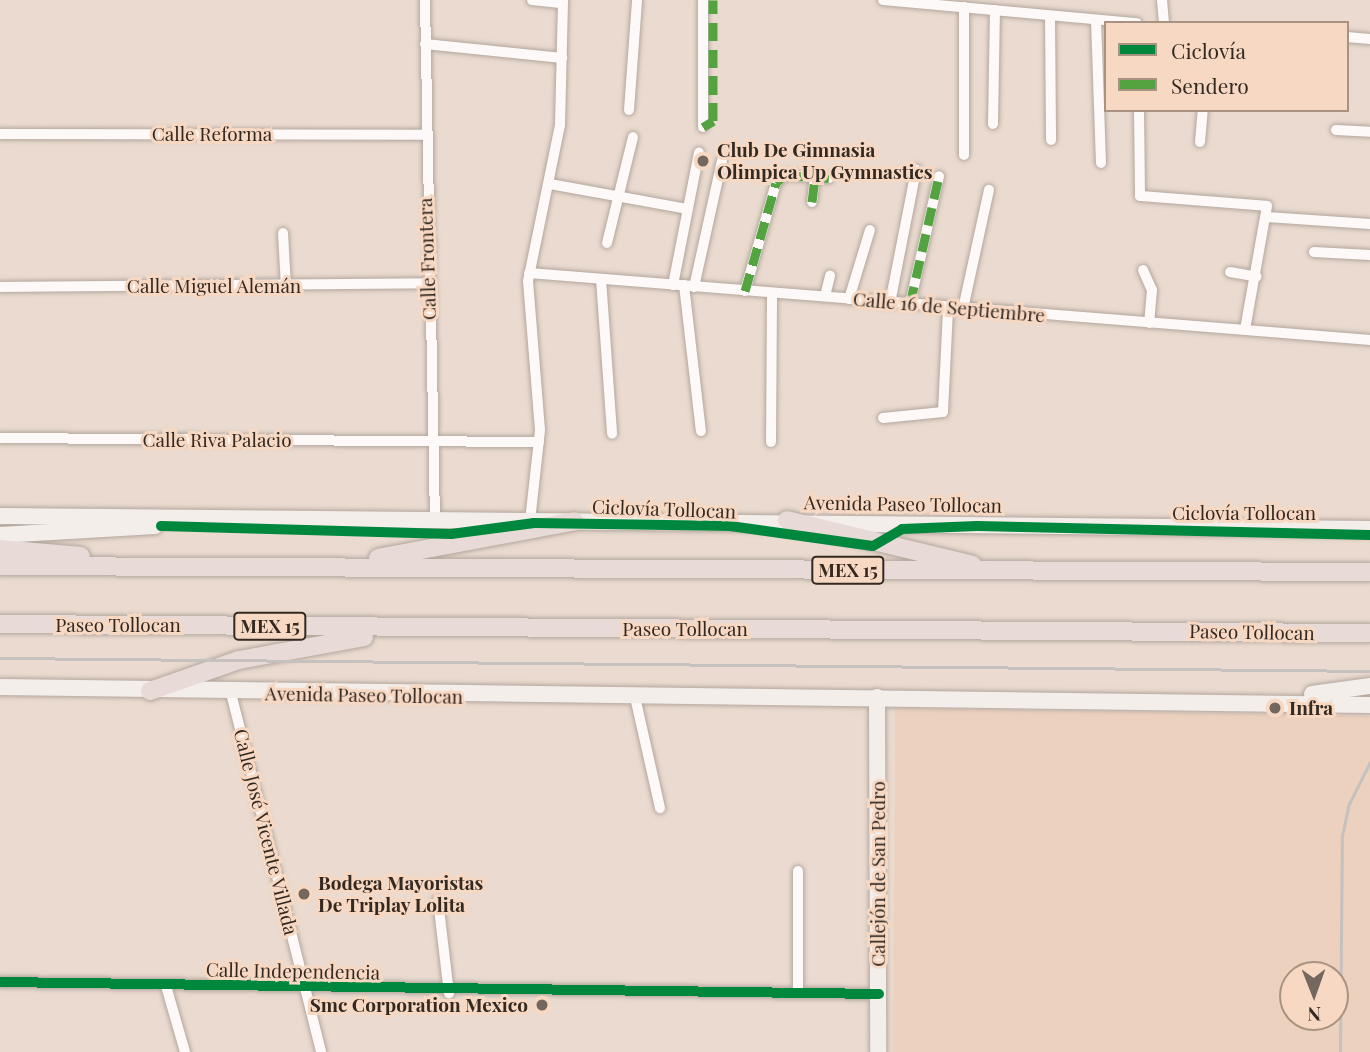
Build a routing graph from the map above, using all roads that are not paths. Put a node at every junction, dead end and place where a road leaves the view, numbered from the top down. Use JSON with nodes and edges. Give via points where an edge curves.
{"nodes":[{"id":1,"x":425,"y":0,"type":"edge"},
{"id":2,"x":533,"y":0,"type":"edge"},
{"id":3,"x":637,"y":0,"type":"edge"},
{"id":4,"x":703,"y":0,"type":"edge"},
{"id":5,"x":883,"y":0,"type":"edge"},
{"id":6,"x":1162,"y":0,"type":"edge"},
{"id":7,"x":563,"y":1,"type":"edge"},
{"id":8,"x":964,"y":7,"type":"junction"},
{"id":9,"x":995,"y":10,"type":"junction"},
{"id":10,"x":1050,"y":17,"type":"junction"},
{"id":11,"x":1096,"y":20,"type":"junction"},
{"id":12,"x":1110,"y":21,"type":"edge"},
{"id":13,"x":1164,"y":21,"type":"edge"},
{"id":14,"x":1349,"y":37,"type":"edge"},
{"id":15,"x":1370,"y":39,"type":"edge"},
{"id":16,"x":425,"y":44,"type":"junction"},
{"id":17,"x":562,"y":58,"type":"junction"},
{"id":18,"x":629,"y":110,"type":"dead end"},
{"id":19,"x":1139,"y":112,"type":"edge"},
{"id":20,"x":1203,"y":112,"type":"edge"},
{"id":21,"x":993,"y":124,"type":"dead end"},
{"id":22,"x":703,"y":127,"type":"dead end"},
{"id":23,"x":1336,"y":130,"type":"dead end"},
{"id":24,"x":1370,"y":132,"type":"edge"},
{"id":25,"x":0,"y":134,"type":"edge"},
{"id":26,"x":424,"y":135,"type":"junction"},
{"id":27,"x":633,"y":137,"type":"dead end"},
{"id":28,"x":1051,"y":140,"type":"dead end"},
{"id":29,"x":1200,"y":142,"type":"dead end"},
{"id":30,"x":699,"y":153,"type":"dead end"},
{"id":31,"x":964,"y":155,"type":"dead end"},
{"id":32,"x":722,"y":161,"type":"dead end"},
{"id":33,"x":1101,"y":163,"type":"dead end"},
{"id":34,"x":916,"y":170,"type":"dead end"},
{"id":35,"x":939,"y":176,"type":"dead end"},
{"id":36,"x":815,"y":177,"type":"junction"},
{"id":37,"x":829,"y":178,"type":"dead end"},
{"id":38,"x":550,"y":184,"type":"junction"},
{"id":39,"x":989,"y":190,"type":"dead end"},
{"id":40,"x":620,"y":196,"type":"junction"},
{"id":41,"x":812,"y":202,"type":"dead end"},
{"id":42,"x":687,"y":209,"type":"junction"},
{"id":43,"x":1267,"y":217,"type":"junction"},
{"id":44,"x":1370,"y":223,"type":"edge"},
{"id":45,"x":870,"y":230,"type":"dead end"},
{"id":46,"x":283,"y":233,"type":"dead end"},
{"id":47,"x":607,"y":243,"type":"dead end"},
{"id":48,"x":1314,"y":252,"type":"dead end"},
{"id":49,"x":1370,"y":255,"type":"edge"},
{"id":50,"x":1143,"y":270,"type":"dead end"},
{"id":51,"x":1230,"y":272,"type":"dead end"},
{"id":52,"x":528,"y":273,"type":"junction"},
{"id":53,"x":830,"y":276,"type":"dead end"},
{"id":54,"x":1256,"y":277,"type":"junction"},
{"id":55,"x":601,"y":279,"type":"junction"},
{"id":56,"x":428,"y":283,"type":"junction"},
{"id":57,"x":0,"y":286,"type":"edge"},
{"id":58,"x":286,"y":286,"type":"junction"},
{"id":59,"x":684,"y":286,"type":"junction"},
{"id":60,"x":745,"y":291,"type":"junction"},
{"id":61,"x":772,"y":293,"type":"junction"},
{"id":62,"x":825,"y":296,"type":"junction"},
{"id":63,"x":849,"y":299,"type":"junction"},
{"id":64,"x":890,"y":303,"type":"junction"},
{"id":65,"x":910,"y":304,"type":"junction"},
{"id":66,"x":948,"y":308,"type":"junction"},
{"id":67,"x":963,"y":309,"type":"junction"},
{"id":68,"x":1149,"y":323,"type":"junction"},
{"id":69,"x":1245,"y":329,"type":"junction"},
{"id":70,"x":1370,"y":340,"type":"edge"},
{"id":71,"x":883,"y":418,"type":"dead end"},
{"id":72,"x":701,"y":431,"type":"dead end"},
{"id":73,"x":612,"y":433,"type":"dead end"},
{"id":74,"x":0,"y":439,"type":"edge"},
{"id":75,"x":434,"y":441,"type":"junction"},
{"id":76,"x":539,"y":442,"type":"junction"},
{"id":77,"x":771,"y":442,"type":"dead end"},
{"id":78,"x":0,"y":516,"type":"edge"},
{"id":79,"x":202,"y":517,"type":"junction"},
{"id":80,"x":435,"y":519,"type":"junction"},
{"id":81,"x":787,"y":520,"type":"junction"},
{"id":82,"x":530,"y":521,"type":"junction"},
{"id":83,"x":575,"y":521,"type":"junction"},
{"id":84,"x":1370,"y":529,"type":"edge"},
{"id":85,"x":0,"y":535,"type":"edge"},
{"id":86,"x":0,"y":549,"type":"edge"},
{"id":87,"x":0,"y":565,"type":"edge"},
{"id":88,"x":147,"y":566,"type":"junction"},
{"id":89,"x":327,"y":567,"type":"junction"},
{"id":90,"x":1000,"y":572,"type":"junction"},
{"id":91,"x":1370,"y":572,"type":"edge"},
{"id":92,"x":0,"y":624,"type":"edge"},
{"id":93,"x":528,"y":628,"type":"junction"},
{"id":94,"x":1370,"y":636,"type":"edge"},
{"id":95,"x":0,"y":687,"type":"edge"},
{"id":96,"x":1365,"y":688,"type":"edge"},
{"id":97,"x":150,"y":691,"type":"junction"},
{"id":98,"x":231,"y":693,"type":"junction"},
{"id":99,"x":897,"y":696,"type":"junction"},
{"id":100,"x":635,"y":697,"type":"junction"},
{"id":101,"x":877,"y":697,"type":"junction"},
{"id":102,"x":1370,"y":705,"type":"edge"},
{"id":103,"x":660,"y":808,"type":"dead end"},
{"id":104,"x":798,"y":871,"type":"dead end"},
{"id":105,"x":438,"y":900,"type":"dead end"},
{"id":106,"x":0,"y":982,"type":"edge"},
{"id":107,"x":166,"y":986,"type":"junction"},
{"id":108,"x":306,"y":989,"type":"junction"},
{"id":109,"x":449,"y":993,"type":"junction"},
{"id":110,"x":797,"y":993,"type":"junction"},
{"id":111,"x":879,"y":994,"type":"junction"},
{"id":112,"x":185,"y":1052,"type":"edge"},
{"id":113,"x":321,"y":1052,"type":"edge"},
{"id":114,"x":878,"y":1052,"type":"edge"}],
"edges":[{"from":1,"to":16,"type":"street","name":"Calle Frontera"},
{"from":2,"to":7,"type":"street"},
{"from":3,"to":18,"type":"street"},
{"from":4,"to":22,"type":"street"},
{"from":5,"to":8,"type":"street"},
{"from":6,"to":13,"type":"street"},
{"from":7,"to":17,"type":"street"},
{"from":8,"to":9,"type":"street"},
{"from":8,"to":31,"type":"street"},
{"from":9,"to":10,"type":"street"},
{"from":9,"to":21,"type":"street"},
{"from":10,"to":11,"type":"street"},
{"from":10,"to":28,"type":"street"},
{"from":11,"to":12,"type":"street"},
{"from":11,"to":33,"type":"street"},
{"from":14,"to":15,"type":"street"},
{"from":16,"to":17,"type":"street"},
{"from":16,"to":26,"type":"street","name":"Calle Frontera"},
{"from":17,"to":38,"type":"street"},
{"from":19,"to":43,"type":"street","via":[[1140,196],[1266,205]]},
{"from":20,"to":29,"type":"street"},
{"from":23,"to":24,"type":"street"},
{"from":25,"to":26,"type":"street","name":"Calle Reforma"},
{"from":26,"to":56,"type":"street","name":"Calle Frontera"},
{"from":27,"to":40,"type":"street"},
{"from":30,"to":42,"type":"street"},
{"from":32,"to":59,"type":"street"},
{"from":34,"to":64,"type":"street"},
{"from":35,"to":65,"type":"street"},
{"from":36,"to":37,"type":"street"},
{"from":36,"to":41,"type":"street"},
{"from":36,"to":60,"type":"street","via":[[785,175],[776,183]]},
{"from":38,"to":40,"type":"street"},
{"from":38,"to":52,"type":"street"},
{"from":39,"to":67,"type":"street"},
{"from":40,"to":42,"type":"street"},
{"from":40,"to":47,"type":"street"},
{"from":42,"to":59,"type":"street"},
{"from":43,"to":44,"type":"street"},
{"from":43,"to":54,"type":"street"},
{"from":45,"to":63,"type":"street"},
{"from":46,"to":58,"type":"street"},
{"from":48,"to":49,"type":"street"},
{"from":50,"to":68,"type":"street","via":[[1152,290]]},
{"from":51,"to":54,"type":"street"},
{"from":52,"to":55,"type":"street","name":"Calle 16 de Septiembre"},
{"from":52,"to":76,"type":"street"},
{"from":53,"to":62,"type":"street"},
{"from":54,"to":69,"type":"street"},
{"from":55,"to":59,"type":"street","name":"Calle 16 de Septiembre"},
{"from":55,"to":73,"type":"street"},
{"from":56,"to":58,"type":"street","name":"Calle Miguel Alemán"},
{"from":56,"to":75,"type":"street","name":"Calle Frontera"},
{"from":57,"to":58,"type":"street","name":"Calle Miguel Alemán"},
{"from":59,"to":60,"type":"street","name":"Calle 16 de Septiembre"},
{"from":59,"to":72,"type":"street"},
{"from":60,"to":61,"type":"street","name":"Calle 16 de Septiembre"},
{"from":61,"to":62,"type":"street","name":"Calle 16 de Septiembre"},
{"from":61,"to":77,"type":"street"},
{"from":62,"to":63,"type":"street","name":"Calle 16 de Septiembre"},
{"from":63,"to":64,"type":"street","name":"Calle 16 de Septiembre"},
{"from":64,"to":65,"type":"street","name":"Calle 16 de Septiembre"},
{"from":65,"to":66,"type":"street","name":"Calle 16 de Septiembre"},
{"from":66,"to":67,"type":"street","name":"Calle 16 de Septiembre"},
{"from":66,"to":71,"type":"street","via":[[943,412]]},
{"from":67,"to":68,"type":"street","name":"Calle 16 de Septiembre"},
{"from":68,"to":69,"type":"street","name":"Calle 16 de Septiembre"},
{"from":69,"to":70,"type":"street","name":"Calle 16 de Septiembre"},
{"from":74,"to":75,"type":"street","name":"Calle Riva Palacio"},
{"from":75,"to":76,"type":"street","name":"Calle Riva Palacio"},
{"from":75,"to":80,"type":"street","name":"Calle Frontera"},
{"from":76,"to":82,"type":"street"},
{"from":78,"to":79,"type":"main road","name":"Avenida Paseo Tollocan"},
{"from":79,"to":80,"type":"main road","name":"Avenida Paseo Tollocan"},
{"from":79,"to":85,"type":"main road","via":[[161,526]]},
{"from":80,"to":82,"type":"main road","name":"Avenida Paseo Tollocan"},
{"from":81,"to":83,"type":"main road","name":"Avenida Paseo Tollocan"},
{"from":81,"to":84,"type":"main road","name":"Avenida Paseo Tollocan"},
{"from":81,"to":90,"type":"highway"},
{"from":82,"to":83,"type":"main road","name":"Avenida Paseo Tollocan"},
{"from":83,"to":89,"type":"highway"},
{"from":86,"to":88,"type":"highway"},
{"from":87,"to":88,"type":"highway","number":"MEX 15"},
{"from":88,"to":89,"type":"highway","number":"MEX 15"},
{"from":89,"to":90,"type":"highway","number":"MEX 15"},
{"from":90,"to":91,"type":"highway","number":"MEX 15"},
{"from":92,"to":93,"type":"highway","name":"Paseo Tollocan","number":"MEX 15"},
{"from":93,"to":94,"type":"highway","name":"Paseo Tollocan","number":"MEX 15"},
{"from":93,"to":97,"type":"highway","via":[[313,643]]},
{"from":95,"to":97,"type":"main road","name":"Avenida Paseo Tollocan"},
{"from":96,"to":99,"type":"main road","name":"Avenida Paseo Tollocan","via":[[978,689]]},
{"from":97,"to":98,"type":"main road","name":"Avenida Paseo Tollocan"},
{"from":98,"to":100,"type":"main road","name":"Avenida Paseo Tollocan"},
{"from":98,"to":108,"type":"street","name":"Calle José Vicente Villada"},
{"from":99,"to":101,"type":"main road","name":"Avenida Paseo Tollocan"},
{"from":99,"to":102,"type":"main road","name":"Avenida Paseo Tollocan"},
{"from":100,"to":101,"type":"main road","name":"Avenida Paseo Tollocan"},
{"from":100,"to":103,"type":"street"},
{"from":101,"to":111,"type":"main road","name":"Callejón de San Pedro"},
{"from":104,"to":110,"type":"street"},
{"from":105,"to":109,"type":"street"},
{"from":106,"to":107,"type":"street","name":"Calle Independencia"},
{"from":107,"to":108,"type":"street","name":"Calle Independencia"},
{"from":107,"to":112,"type":"street"},
{"from":108,"to":109,"type":"street","name":"Calle Independencia"},
{"from":108,"to":113,"type":"street","name":"Calle José Vicente Villada"},
{"from":109,"to":110,"type":"street","name":"Calle Independencia"},
{"from":110,"to":111,"type":"street","name":"Calle Independencia"},
{"from":111,"to":114,"type":"main road","name":"Callejón de San Pedro"}]}
